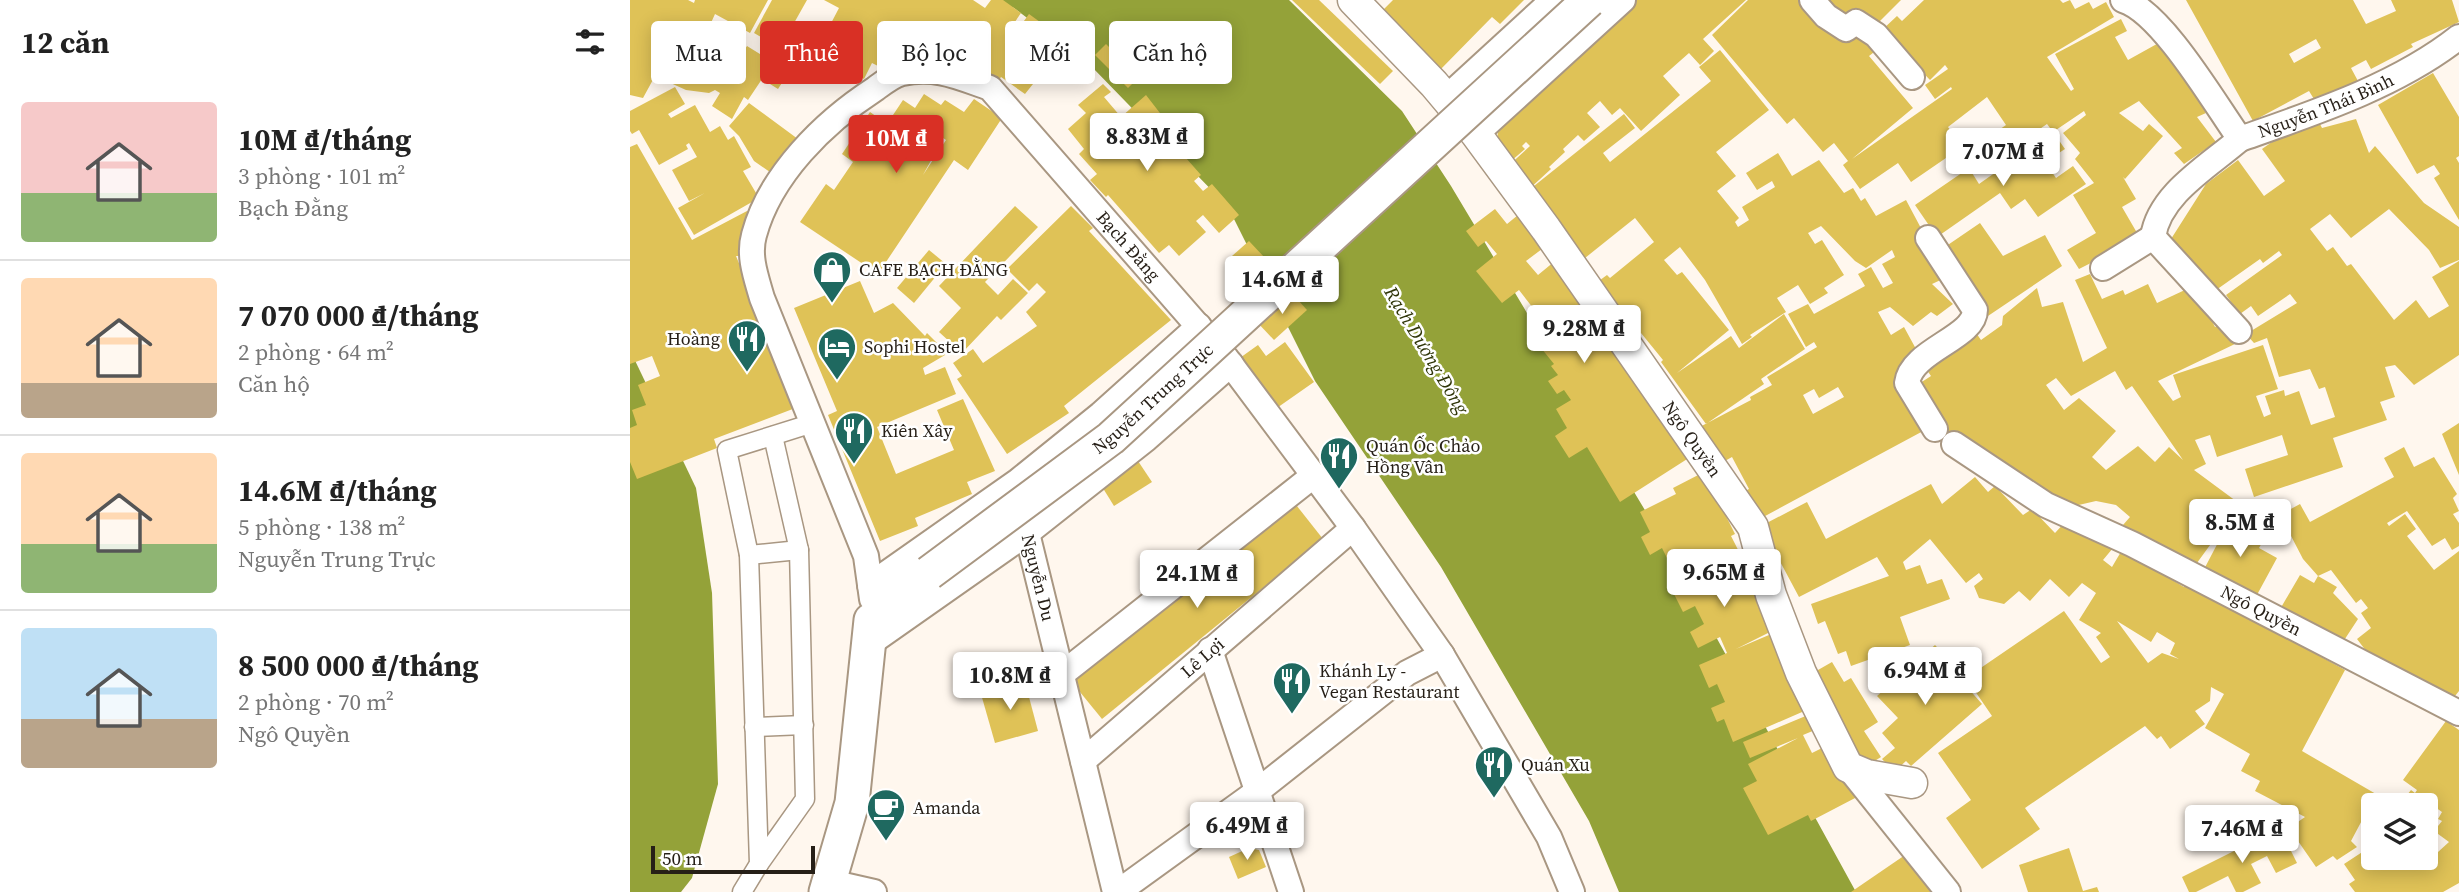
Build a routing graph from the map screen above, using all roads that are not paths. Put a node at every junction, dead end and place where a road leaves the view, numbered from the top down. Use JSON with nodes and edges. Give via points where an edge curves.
{"nodes":[{"id":1,"x":1353,"y":0,"type":"edge"},
{"id":2,"x":1553,"y":0,"type":"edge"},
{"id":3,"x":1589,"y":0,"type":"edge"},
{"id":4,"x":1623,"y":0,"type":"edge"},
{"id":5,"x":1812,"y":0,"type":"edge"},
{"id":6,"x":2134,"y":1,"type":"edge"},
{"id":7,"x":2459,"y":37,"type":"edge"},
{"id":8,"x":1912,"y":77,"type":"dead end"},
{"id":9,"x":1446,"y":98,"type":"junction"},
{"id":10,"x":1476,"y":134,"type":"junction"},
{"id":11,"x":2240,"y":139,"type":"junction"},
{"id":12,"x":2153,"y":237,"type":"junction"},
{"id":13,"x":1928,"y":238,"type":"dead end"},
{"id":14,"x":2103,"y":268,"type":"dead end"},
{"id":15,"x":1199,"y":326,"type":"junction"},
{"id":16,"x":2239,"y":331,"type":"dead end"},
{"id":17,"x":1231,"y":364,"type":"junction"},
{"id":18,"x":813,"y":423,"type":"junction"},
{"id":19,"x":773,"y":436,"type":"junction"},
{"id":20,"x":1146,"y":439,"type":"joint"},
{"id":21,"x":1313,"y":476,"type":"junction"},
{"id":22,"x":1353,"y":528,"type":"junction"},
{"id":23,"x":1027,"y":533,"type":"junction"},
{"id":24,"x":799,"y":550,"type":"junction"},
{"id":25,"x":749,"y":555,"type":"junction"},
{"id":26,"x":873,"y":610,"type":"junction"},
{"id":27,"x":1210,"y":650,"type":"junction"},
{"id":28,"x":1442,"y":655,"type":"junction"},
{"id":29,"x":1062,"y":674,"type":"junction"},
{"id":30,"x":2459,"y":713,"type":"edge"},
{"id":31,"x":804,"y":724,"type":"junction"},
{"id":32,"x":754,"y":727,"type":"junction"},
{"id":33,"x":1083,"y":761,"type":"junction"},
{"id":34,"x":1848,"y":767,"type":"junction"},
{"id":35,"x":1912,"y":783,"type":"dead end"},
{"id":36,"x":1255,"y":793,"type":"junction"},
{"id":37,"x":759,"y":864,"type":"junction"},
{"id":38,"x":828,"y":887,"type":"edge"},
{"id":39,"x":742,"y":892,"type":"edge"},
{"id":40,"x":874,"y":892,"type":"edge"},
{"id":41,"x":1117,"y":892,"type":"edge"},
{"id":42,"x":1290,"y":892,"type":"edge"},
{"id":43,"x":1572,"y":892,"type":"edge"},
{"id":44,"x":1948,"y":892,"type":"edge"}],
"edges":[{"from":1,"to":9,"type":"street","name":"Ngô Quyền"},
{"from":2,"to":9,"type":"street"},
{"from":3,"to":26,"type":"main road","name":"Nguyễn Trung Trực","bridge":true,"via":[[1111,438]]},
{"from":4,"to":10,"type":"street"},
{"from":5,"to":8,"type":"street","via":[[1846,29],[1856,22],[1876,35]]},
{"from":6,"to":11,"type":"street","name":"Nguyễn Thái Bình","via":[[2164,32]]},
{"from":7,"to":11,"type":"street","name":"Nguyễn Thái Bình","via":[[2417,66]]},
{"from":9,"to":10,"type":"street","name":"Ngô Quyền"},
{"from":10,"to":34,"type":"street","name":"Ngô Quyền","via":[[1754,527],[1772,595],[1801,673]]},
{"from":11,"to":12,"type":"street","via":[[2165,204],[2155,221]]},
{"from":12,"to":14,"type":"street"},
{"from":12,"to":16,"type":"street"},
{"from":13,"to":30,"type":"street","name":"Ngô Quyền","via":[[1975,310],[1971,324],[1930,352],[1908,377],[1945,436],[2046,505],[2132,544]]},
{"from":15,"to":17,"type":"street","name":"Bạch Đằng"},
{"from":15,"to":18,"type":"street","name":"Bạch Đằng","via":[[990,88],[936,69],[899,73],[847,107],[797,159],[770,194],[753,237],[752,263],[762,298]]},
{"from":15,"to":26,"type":"street"},
{"from":17,"to":20,"type":"street","name":"Nguyễn Trung Trực"},
{"from":17,"to":21,"type":"street","name":"Bạch Đằng"},
{"from":18,"to":19,"type":"street"},
{"from":18,"to":26,"type":"street","name":"Bạch Đằng","via":[[866,556]]},
{"from":19,"to":24,"type":"street"},
{"from":19,"to":25,"type":"street","via":[[727,450]]},
{"from":20,"to":23,"type":"street","name":"Nguyễn Du"},
{"from":21,"to":22,"type":"street","name":"Bạch Đằng"},
{"from":21,"to":29,"type":"street"},
{"from":22,"to":27,"type":"street","name":"Lê Lợi"},
{"from":22,"to":28,"type":"street","name":"Bạch Đằng"},
{"from":23,"to":26,"type":"street"},
{"from":23,"to":29,"type":"street","name":"Nguyễn Du"},
{"from":24,"to":25,"type":"street"},
{"from":24,"to":31,"type":"street"},
{"from":25,"to":32,"type":"street"},
{"from":26,"to":38,"type":"main road","via":[[852,803]]},
{"from":27,"to":33,"type":"street","name":"Lê Lợi"},
{"from":27,"to":36,"type":"street"},
{"from":28,"to":36,"type":"street","via":[[1407,673]]},
{"from":28,"to":43,"type":"street","name":"Bạch Đằng","via":[[1549,838]]},
{"from":29,"to":33,"type":"street","name":"Nguyễn Du"},
{"from":31,"to":32,"type":"street"},
{"from":31,"to":37,"type":"street","via":[[805,799]]},
{"from":32,"to":37,"type":"street"},
{"from":33,"to":41,"type":"street","name":"Nguyễn Du"},
{"from":34,"to":35,"type":"street"},
{"from":34,"to":44,"type":"street"},
{"from":36,"to":41,"type":"street"},
{"from":36,"to":42,"type":"street"},
{"from":37,"to":39,"type":"street"},
{"from":38,"to":40,"type":"street"}]}
